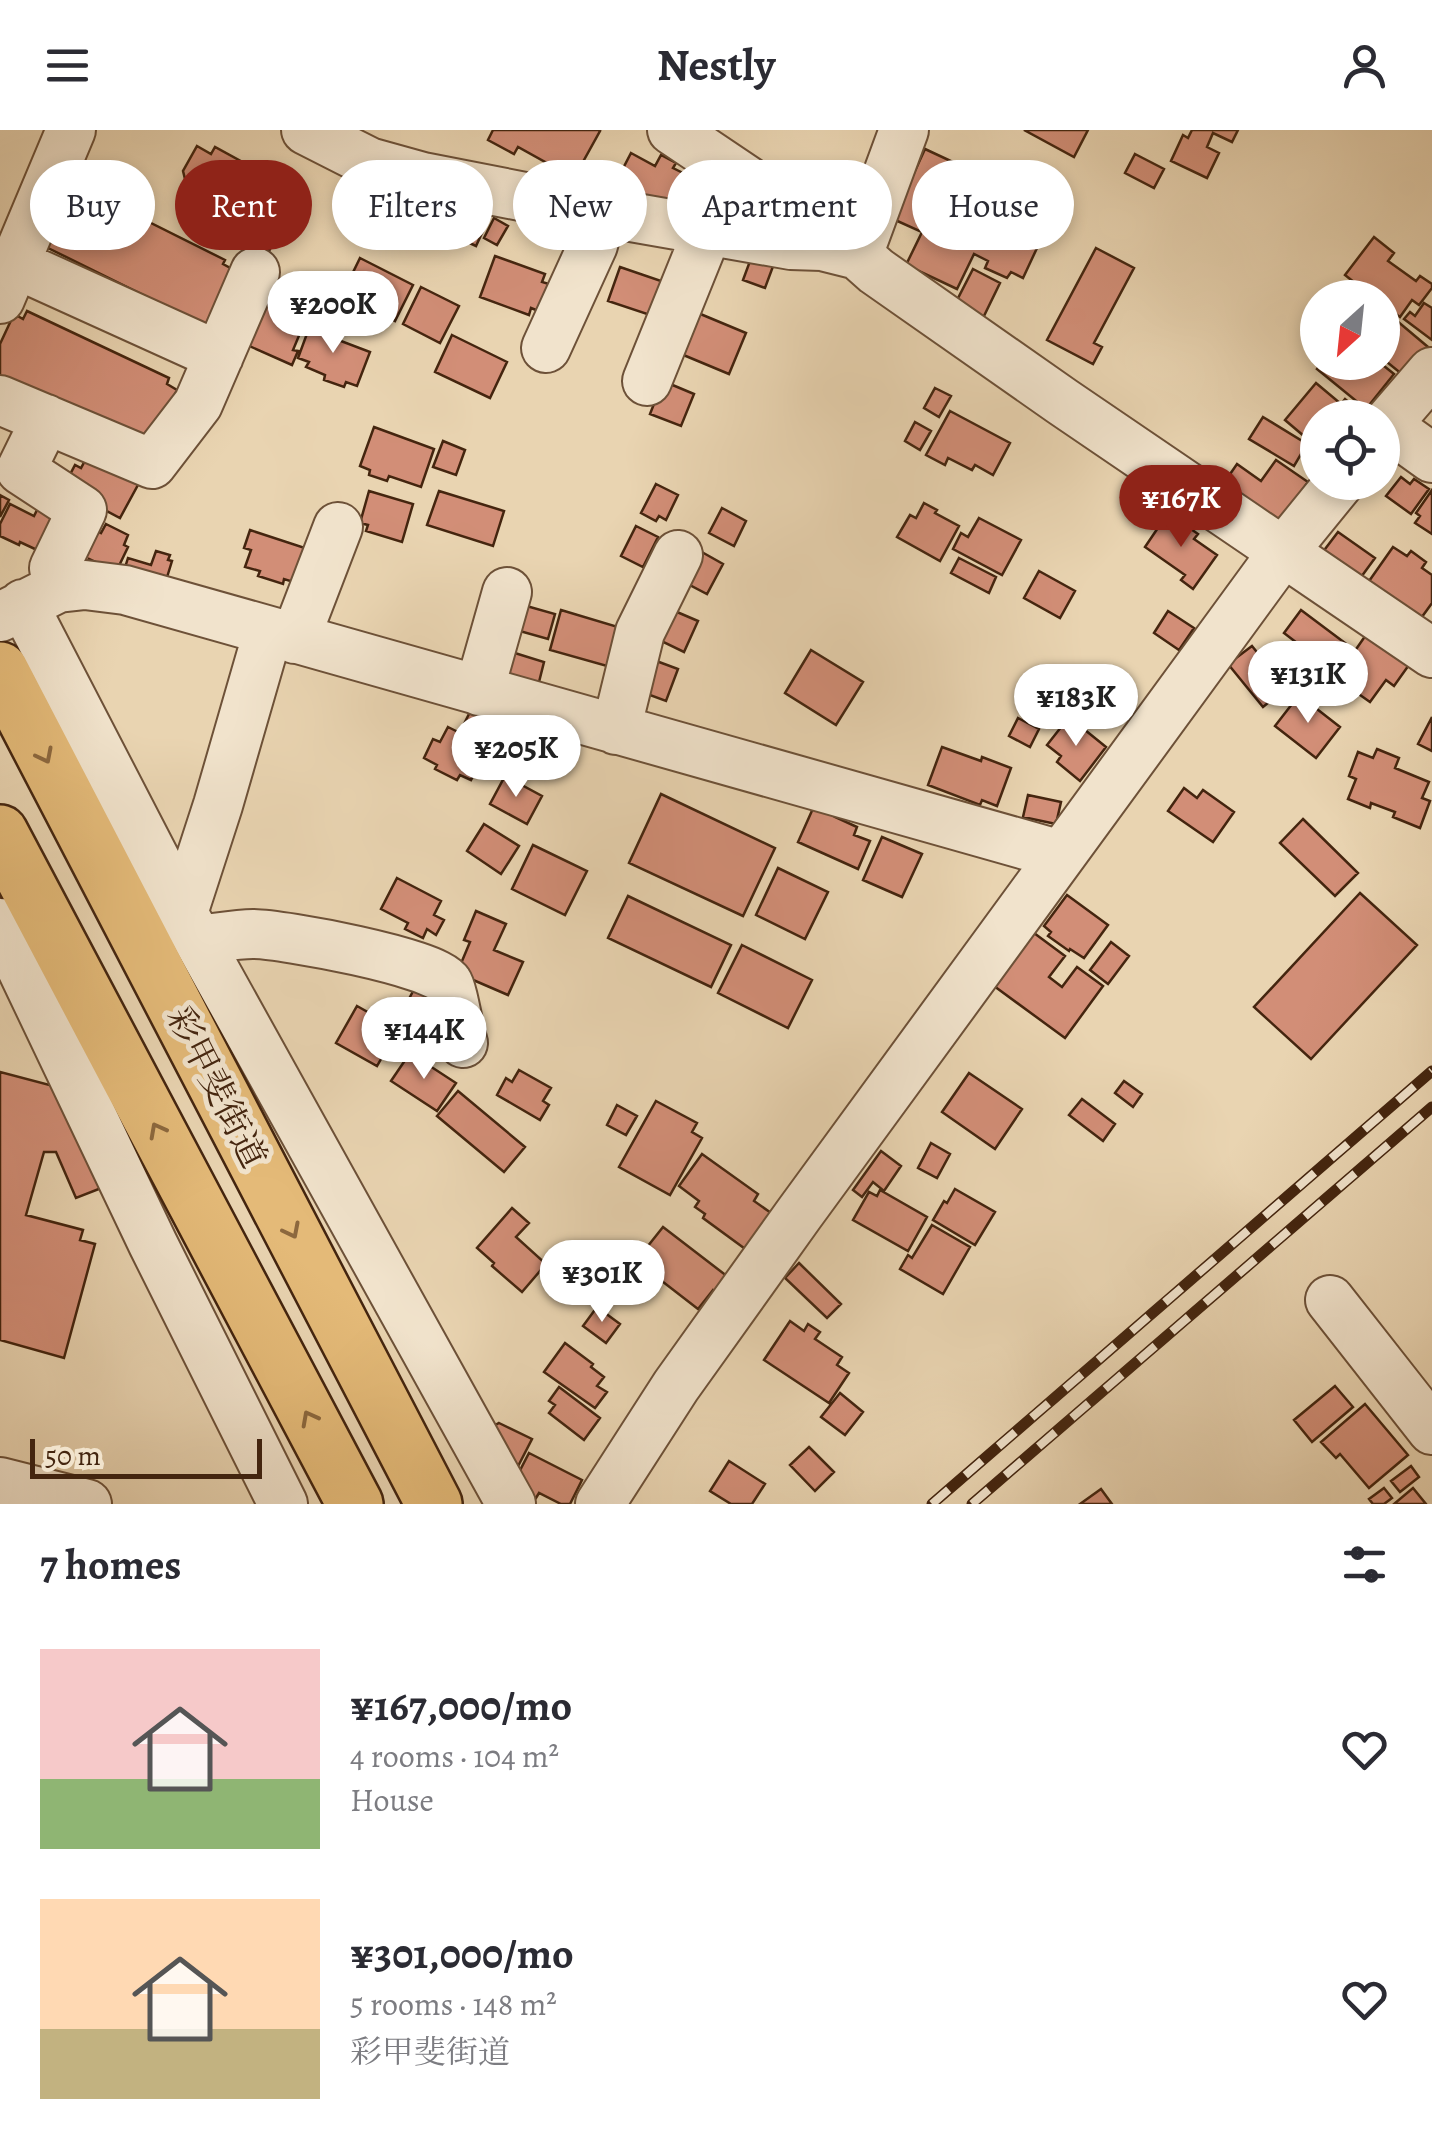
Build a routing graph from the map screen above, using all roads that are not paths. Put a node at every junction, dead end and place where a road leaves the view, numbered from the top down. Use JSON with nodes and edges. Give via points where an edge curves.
{"nodes":[{"id":1,"x":71,"y":130,"type":"edge"},
{"id":2,"x":306,"y":130,"type":"edge"},
{"id":3,"x":672,"y":130,"type":"edge"},
{"id":4,"x":904,"y":130,"type":"edge"},
{"id":5,"x":513,"y":195,"type":"edge"},
{"id":6,"x":592,"y":250,"type":"edge"},
{"id":7,"x":700,"y":250,"type":"edge"},
{"id":8,"x":832,"y":250,"type":"edge"},
{"id":9,"x":840,"y":251,"type":"junction"},
{"id":10,"x":255,"y":272,"type":"dead end"},
{"id":11,"x":8,"y":281,"type":"edge"},
{"id":12,"x":546,"y":348,"type":"dead end"},
{"id":13,"x":219,"y":356,"type":"junction"},
{"id":14,"x":1432,"y":372,"type":"edge"},
{"id":15,"x":647,"y":381,"type":"dead end"},
{"id":16,"x":0,"y":400,"type":"edge"},
{"id":17,"x":1400,"y":409,"type":"edge"},
{"id":18,"x":46,"y":420,"type":"junction"},
{"id":19,"x":1400,"y":438,"type":"edge"},
{"id":20,"x":1432,"y":458,"type":"edge"},
{"id":21,"x":1325,"y":500,"type":"edge"},
{"id":22,"x":338,"y":527,"type":"dead end"},
{"id":23,"x":1283,"y":552,"type":"junction"},
{"id":24,"x":678,"y":555,"type":"dead end"},
{"id":25,"x":507,"y":592,"type":"dead end"},
{"id":26,"x":27,"y":603,"type":"edge"},
{"id":27,"x":281,"y":635,"type":"junction"},
{"id":28,"x":1432,"y":652,"type":"edge"},
{"id":29,"x":0,"y":670,"type":"edge"},
{"id":30,"x":479,"y":691,"type":"junction"},
{"id":31,"x":616,"y":730,"type":"junction"},
{"id":32,"x":0,"y":833,"type":"edge"},
{"id":33,"x":1061,"y":856,"type":"junction"},
{"id":34,"x":0,"y":923,"type":"edge"},
{"id":35,"x":191,"y":927,"type":"junction"},
{"id":36,"x":463,"y":1043,"type":"dead end"},
{"id":37,"x":1330,"y":1300,"type":"dead end"},
{"id":38,"x":1432,"y":1430,"type":"edge"},
{"id":39,"x":0,"y":1482,"type":"edge"},
{"id":40,"x":608,"y":1503,"type":"edge"},
{"id":41,"x":87,"y":1504,"type":"edge"},
{"id":42,"x":283,"y":1504,"type":"edge"},
{"id":43,"x":355,"y":1504,"type":"edge"},
{"id":44,"x":434,"y":1504,"type":"edge"},
{"id":45,"x":511,"y":1504,"type":"edge"}],
"edges":[{"from":1,"to":11,"type":"street"},
{"from":2,"to":5,"type":"street","via":[[369,162]]},
{"from":3,"to":9,"type":"street"},
{"from":4,"to":9,"type":"street"},
{"from":6,"to":12,"type":"street"},
{"from":7,"to":15,"type":"street"},
{"from":8,"to":9,"type":"street"},
{"from":9,"to":23,"type":"street"},
{"from":10,"to":13,"type":"street"},
{"from":11,"to":13,"type":"street"},
{"from":13,"to":18,"type":"street","via":[[198,404],[152,464]]},
{"from":14,"to":17,"type":"street"},
{"from":16,"to":18,"type":"street"},
{"from":18,"to":26,"type":"street","via":[[22,470],[82,510],[54,568]]},
{"from":19,"to":20,"type":"street"},
{"from":21,"to":23,"type":"street"},
{"from":22,"to":27,"type":"street"},
{"from":23,"to":28,"type":"street"},
{"from":23,"to":33,"type":"street"},
{"from":24,"to":31,"type":"street","via":[[640,632]]},
{"from":25,"to":30,"type":"street"},
{"from":26,"to":27,"type":"street","via":[[84,585],[125,590]]},
{"from":26,"to":35,"type":"street"},
{"from":27,"to":30,"type":"street"},
{"from":27,"to":35,"type":"street","via":[[218,805]]},
{"from":29,"to":44,"type":"highway","name":"彩甲斐街道","one_way":true},
{"from":30,"to":31,"type":"street"},
{"from":31,"to":33,"type":"street"},
{"from":43,"to":32,"type":"highway","name":"彩甲斐街道","one_way":true},
{"from":33,"to":40,"type":"street","via":[[676,1386]]},
{"from":34,"to":42,"type":"street","via":[[168,1237]]},
{"from":35,"to":36,"type":"street","via":[[300,940],[441,975],[450,985]]},
{"from":35,"to":45,"type":"street","via":[[305,1162]]},
{"from":37,"to":38,"type":"street"},
{"from":39,"to":41,"type":"street"}]}
